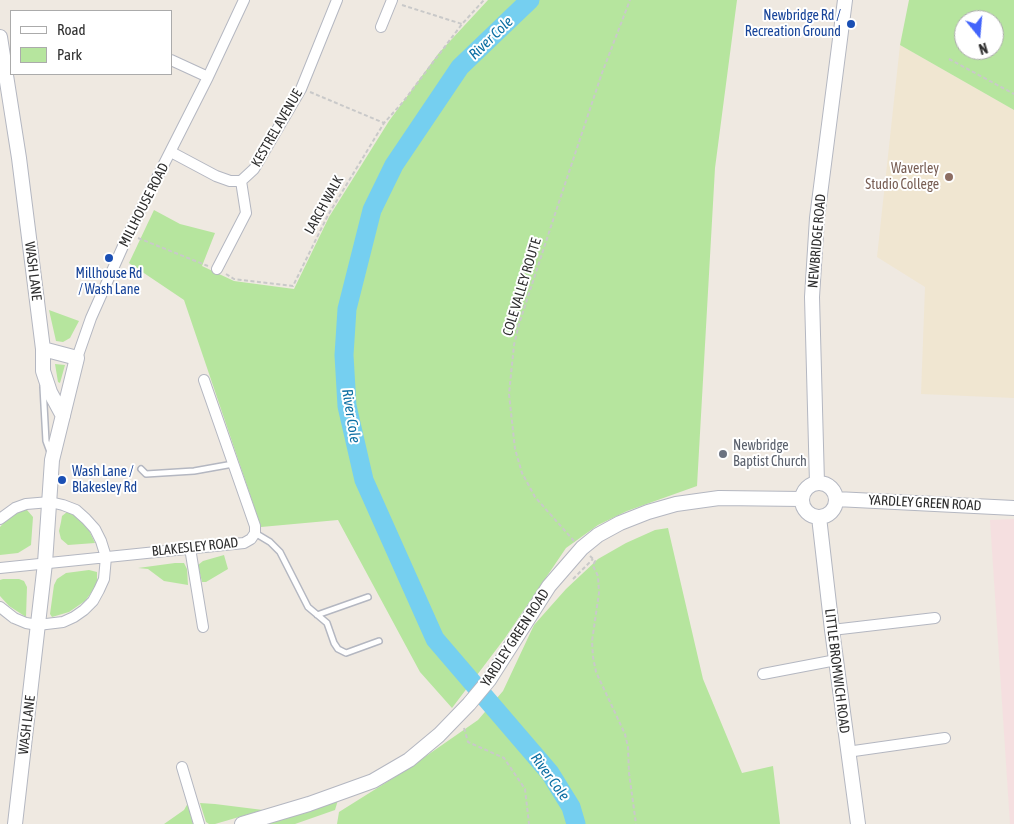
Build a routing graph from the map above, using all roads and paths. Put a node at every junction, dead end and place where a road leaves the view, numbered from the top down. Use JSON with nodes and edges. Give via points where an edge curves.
{"nodes":[{"id":1,"x":244,"y":0,"type":"edge"},
{"id":2,"x":337,"y":0,"type":"edge"},
{"id":3,"x":484,"y":0,"type":"edge"},
{"id":4,"x":630,"y":0,"type":"edge"},
{"id":5,"x":845,"y":0,"type":"edge"},
{"id":6,"x":392,"y":1,"type":"edge"},
{"id":7,"x":462,"y":24,"type":"junction"},
{"id":8,"x":382,"y":27,"type":"dead end"},
{"id":9,"x":4,"y":44,"type":"edge"},
{"id":10,"x":949,"y":59,"type":"dead end"},
{"id":11,"x":172,"y":60,"type":"edge"},
{"id":12,"x":208,"y":77,"type":"junction"},
{"id":13,"x":301,"y":88,"type":"junction"},
{"id":14,"x":1014,"y":94,"type":"edge"},
{"id":15,"x":384,"y":123,"type":"junction"},
{"id":16,"x":171,"y":152,"type":"junction"},
{"id":17,"x":241,"y":181,"type":"junction"},
{"id":18,"x":128,"y":235,"type":"junction"},
{"id":19,"x":218,"y":269,"type":"junction"},
{"id":20,"x":43,"y":350,"type":"junction"},
{"id":21,"x":77,"y":358,"type":"junction"},
{"id":22,"x":45,"y":379,"type":"junction"},
{"id":23,"x":204,"y":380,"type":"dead end"},
{"id":24,"x":63,"y":416,"type":"junction"},
{"id":25,"x":52,"y":460,"type":"junction"},
{"id":26,"x":233,"y":464,"type":"junction"},
{"id":27,"x":141,"y":469,"type":"dead end"},
{"id":28,"x":817,"y":483,"type":"junction"},
{"id":29,"x":802,"y":499,"type":"junction"},
{"id":30,"x":836,"y":499,"type":"junction"},
{"id":31,"x":50,"y":502,"type":"junction"},
{"id":32,"x":1014,"y":508,"type":"edge"},
{"id":33,"x":819,"y":517,"type":"junction"},
{"id":34,"x":0,"y":519,"type":"edge"},
{"id":35,"x":255,"y":533,"type":"junction"},
{"id":36,"x":190,"y":548,"type":"junction"},
{"id":37,"x":582,"y":548,"type":"junction"},
{"id":38,"x":106,"y":557,"type":"junction"},
{"id":39,"x":45,"y":563,"type":"junction"},
{"id":40,"x":0,"y":568,"type":"edge"},
{"id":41,"x":368,"y":597,"type":"dead end"},
{"id":42,"x":0,"y":607,"type":"edge"},
{"id":43,"x":317,"y":615,"type":"junction"},
{"id":44,"x":935,"y":618,"type":"dead end"},
{"id":45,"x":38,"y":625,"type":"junction"},
{"id":46,"x":203,"y":627,"type":"dead end"},
{"id":47,"x":832,"y":630,"type":"junction"},
{"id":48,"x":379,"y":641,"type":"dead end"},
{"id":49,"x":836,"y":660,"type":"junction"},
{"id":50,"x":763,"y":674,"type":"dead end"},
{"id":51,"x":463,"y":723,"type":"dead end"},
{"id":52,"x":945,"y":738,"type":"dead end"},
{"id":53,"x":847,"y":752,"type":"junction"},
{"id":54,"x":182,"y":766,"type":"dead end"},
{"id":55,"x":15,"y":824,"type":"edge"},
{"id":56,"x":199,"y":824,"type":"edge"},
{"id":57,"x":242,"y":824,"type":"edge"},
{"id":58,"x":529,"y":824,"type":"edge"},
{"id":59,"x":636,"y":824,"type":"edge"},
{"id":60,"x":858,"y":824,"type":"edge"}],
"edges":[{"from":1,"to":12,"type":"street","name":"MILLHOUSE ROAD"},
{"from":2,"to":13,"type":"street","name":"KESTREL AVENUE"},
{"from":3,"to":7,"type":"path","name":"LARCH WALK"},
{"from":4,"to":37,"type":"path","name":"COLE VALLEY ROUTE","via":[[602,73],[519,324],[509,394],[515,449],[522,472],[535,497]]},
{"from":5,"to":28,"type":"street","name":"NEWBRIDGE ROAD","via":[[817,218],[812,297]]},
{"from":6,"to":7,"type":"path"},
{"from":6,"to":8,"type":"street"},
{"from":7,"to":15,"type":"path","name":"LARCH WALK"},
{"from":9,"to":20,"type":"street","name":"WASH LANE"},
{"from":10,"to":14,"type":"path"},
{"from":11,"to":12,"type":"street"},
{"from":12,"to":16,"type":"street","name":"MILLHOUSE ROAD"},
{"from":13,"to":15,"type":"path"},
{"from":13,"to":17,"type":"street","name":"KESTREL AVENUE","via":[[254,170]]},
{"from":15,"to":19,"type":"path","name":"LARCH WALK","via":[[328,215],[294,286],[234,279]]},
{"from":16,"to":17,"type":"street","name":"KESTREL AVENUE","via":[[216,176]]},
{"from":16,"to":18,"type":"street","name":"MILLHOUSE ROAD"},
{"from":17,"to":19,"type":"street","via":[[246,213]]},
{"from":18,"to":19,"type":"path","name":"LARCH WALK"},
{"from":18,"to":21,"type":"street","name":"MILLHOUSE ROAD","via":[[90,318]]},
{"from":20,"to":21,"type":"street"},
{"from":20,"to":22,"type":"street","name":"WASH LANE"},
{"from":21,"to":24,"type":"street","name":"MILLHOUSE ROAD"},
{"from":22,"to":24,"type":"street","name":"WASH LANE"},
{"from":22,"to":25,"type":"lane","via":[[46,441]]},
{"from":23,"to":26,"type":"street","name":"BLAKESLEY ROAD"},
{"from":24,"to":25,"type":"street","name":"WASH LANE"},
{"from":25,"to":31,"type":"street","name":"WASH LANE"},
{"from":26,"to":27,"type":"lane","via":[[194,471],[146,474]]},
{"from":26,"to":35,"type":"street","name":"BLAKESLEY ROAD"},
{"from":28,"to":29,"type":"street","via":[[808,487]]},
{"from":28,"to":30,"type":"street","via":[[830,486]]},
{"from":29,"to":33,"type":"street","via":[[802,505],[810,514]]},
{"from":29,"to":37,"type":"street","name":"YARDLEY GREEN ROAD","via":[[719,498],[676,504],[620,523]]},
{"from":30,"to":32,"type":"street","name":"YARDLEY GREEN ROAD"},
{"from":30,"to":33,"type":"street","via":[[833,510]]},
{"from":31,"to":34,"type":"street","via":[[26,504]]},
{"from":31,"to":38,"type":"street","via":[[76,510],[86,518],[98,535]]},
{"from":31,"to":39,"type":"street","name":"WASH LANE"},
{"from":33,"to":47,"type":"street","name":"LITTLE BROMWICH ROAD"},
{"from":35,"to":36,"type":"street","name":"BLAKESLEY ROAD","via":[[244,543]]},
{"from":35,"to":43,"type":"lane","via":[[280,552],[308,607]]},
{"from":36,"to":38,"type":"street","name":"BLAKESLEY ROAD"},
{"from":36,"to":46,"type":"street"},
{"from":37,"to":57,"type":"street","name":"YARDLEY GREEN ROAD","via":[[549,586],[489,680],[439,735],[408,760],[373,781]]},
{"from":37,"to":59,"type":"path","name":"COLE VALLEY ROUTE","via":[[595,561],[592,566],[598,576],[593,658],[598,678],[625,734]]},
{"from":38,"to":39,"type":"street","name":"BLAKESLEY ROAD"},
{"from":38,"to":45,"type":"street","via":[[104,579],[93,601],[63,622]]},
{"from":39,"to":40,"type":"street","name":"BLAKESLEY ROAD"},
{"from":39,"to":45,"type":"street","name":"WASH LANE"},
{"from":41,"to":43,"type":"lane"},
{"from":42,"to":45,"type":"street","via":[[14,618]]},
{"from":43,"to":48,"type":"lane","via":[[327,623],[338,649],[346,653]]},
{"from":44,"to":47,"type":"street"},
{"from":45,"to":55,"type":"street","name":"WASH LANE"},
{"from":47,"to":49,"type":"street","name":"LITTLE BROMWICH ROAD"},
{"from":49,"to":50,"type":"street"},
{"from":49,"to":53,"type":"street","name":"LITTLE BROMWICH ROAD"},
{"from":51,"to":58,"type":"path","via":[[468,742],[504,758],[525,789]]},
{"from":52,"to":53,"type":"street"},
{"from":53,"to":60,"type":"street","name":"LITTLE BROMWICH ROAD"},
{"from":54,"to":56,"type":"street"}]}
